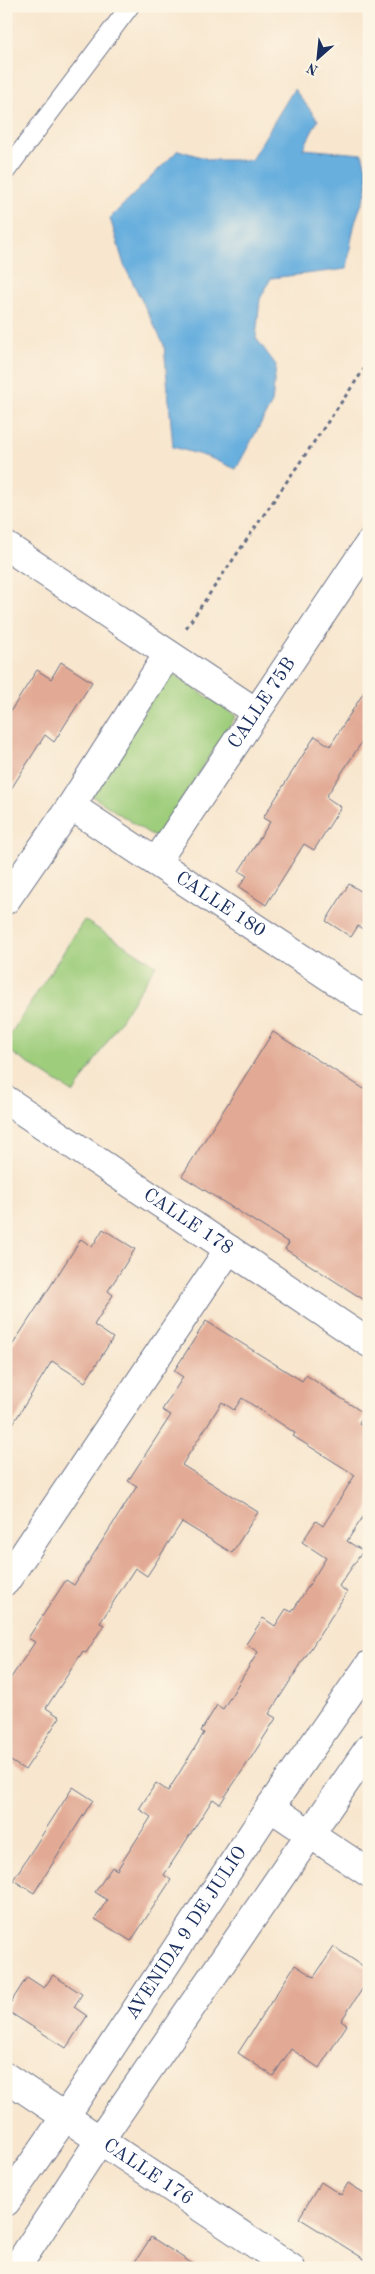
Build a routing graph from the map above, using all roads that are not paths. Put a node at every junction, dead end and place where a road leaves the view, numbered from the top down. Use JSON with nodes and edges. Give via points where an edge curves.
{"nodes":[{"id":1,"x":130,"y":6,"type":"edge"},
{"id":2,"x":6,"y":171,"type":"edge"},
{"id":3,"x":6,"y":546,"type":"edge"},
{"id":4,"x":364,"y":561,"type":"edge"},
{"id":5,"x":168,"y":654,"type":"junction"},
{"id":6,"x":256,"y":712,"type":"junction"},
{"id":7,"x":71,"y":806,"type":"junction"},
{"id":8,"x":156,"y":862,"type":"junction"},
{"id":9,"x":6,"y":900,"type":"edge"},
{"id":10,"x":369,"y":1003,"type":"edge"},
{"id":11,"x":6,"y":1100,"type":"edge"},
{"id":12,"x":228,"y":1249,"type":"junction"},
{"id":13,"x":369,"y":1343,"type":"edge"},
{"id":14,"x":6,"y":1581,"type":"edge"},
{"id":15,"x":369,"y":1665,"type":"edge"},
{"id":16,"x":369,"y":1748,"type":"edge"},
{"id":17,"x":270,"y":1807,"type":"junction"},
{"id":18,"x":311,"y":1834,"type":"junction"},
{"id":19,"x":369,"y":1873,"type":"edge"},
{"id":20,"x":6,"y":2077,"type":"edge"},
{"id":21,"x":65,"y":2117,"type":"junction"},
{"id":22,"x":100,"y":2140,"type":"junction"},
{"id":23,"x":6,"y":2202,"type":"edge"},
{"id":24,"x":16,"y":2268,"type":"edge"},
{"id":25,"x":291,"y":2268,"type":"edge"}],
"edges":[{"from":1,"to":2,"type":"lane"},
{"from":3,"to":5,"type":"street"},
{"from":4,"to":6,"type":"street","name":"CALLE 75B"},
{"from":5,"to":6,"type":"street"},
{"from":5,"to":7,"type":"street"},
{"from":6,"to":8,"type":"street","name":"CALLE 75B"},
{"from":7,"to":8,"type":"street","name":"CALLE 180"},
{"from":7,"to":9,"type":"street"},
{"from":8,"to":10,"type":"street","name":"CALLE 180"},
{"from":11,"to":12,"type":"street","name":"CALLE 178"},
{"from":12,"to":13,"type":"street","name":"CALLE 178"},
{"from":12,"to":14,"type":"street"},
{"from":15,"to":17,"type":"street","name":"AVENIDA 9 DE JULIO"},
{"from":16,"to":18,"type":"street"},
{"from":17,"to":18,"type":"street"},
{"from":17,"to":21,"type":"street","name":"AVENIDA 9 DE JULIO"},
{"from":18,"to":19,"type":"street"},
{"from":18,"to":22,"type":"street"},
{"from":20,"to":21,"type":"street","name":"CALLE 176"},
{"from":21,"to":22,"type":"street","name":"CALLE 176"},
{"from":21,"to":23,"type":"street","name":"AVENIDA 9 DE JULIO"},
{"from":22,"to":24,"type":"street"},
{"from":22,"to":25,"type":"street","name":"CALLE 176"}]}
